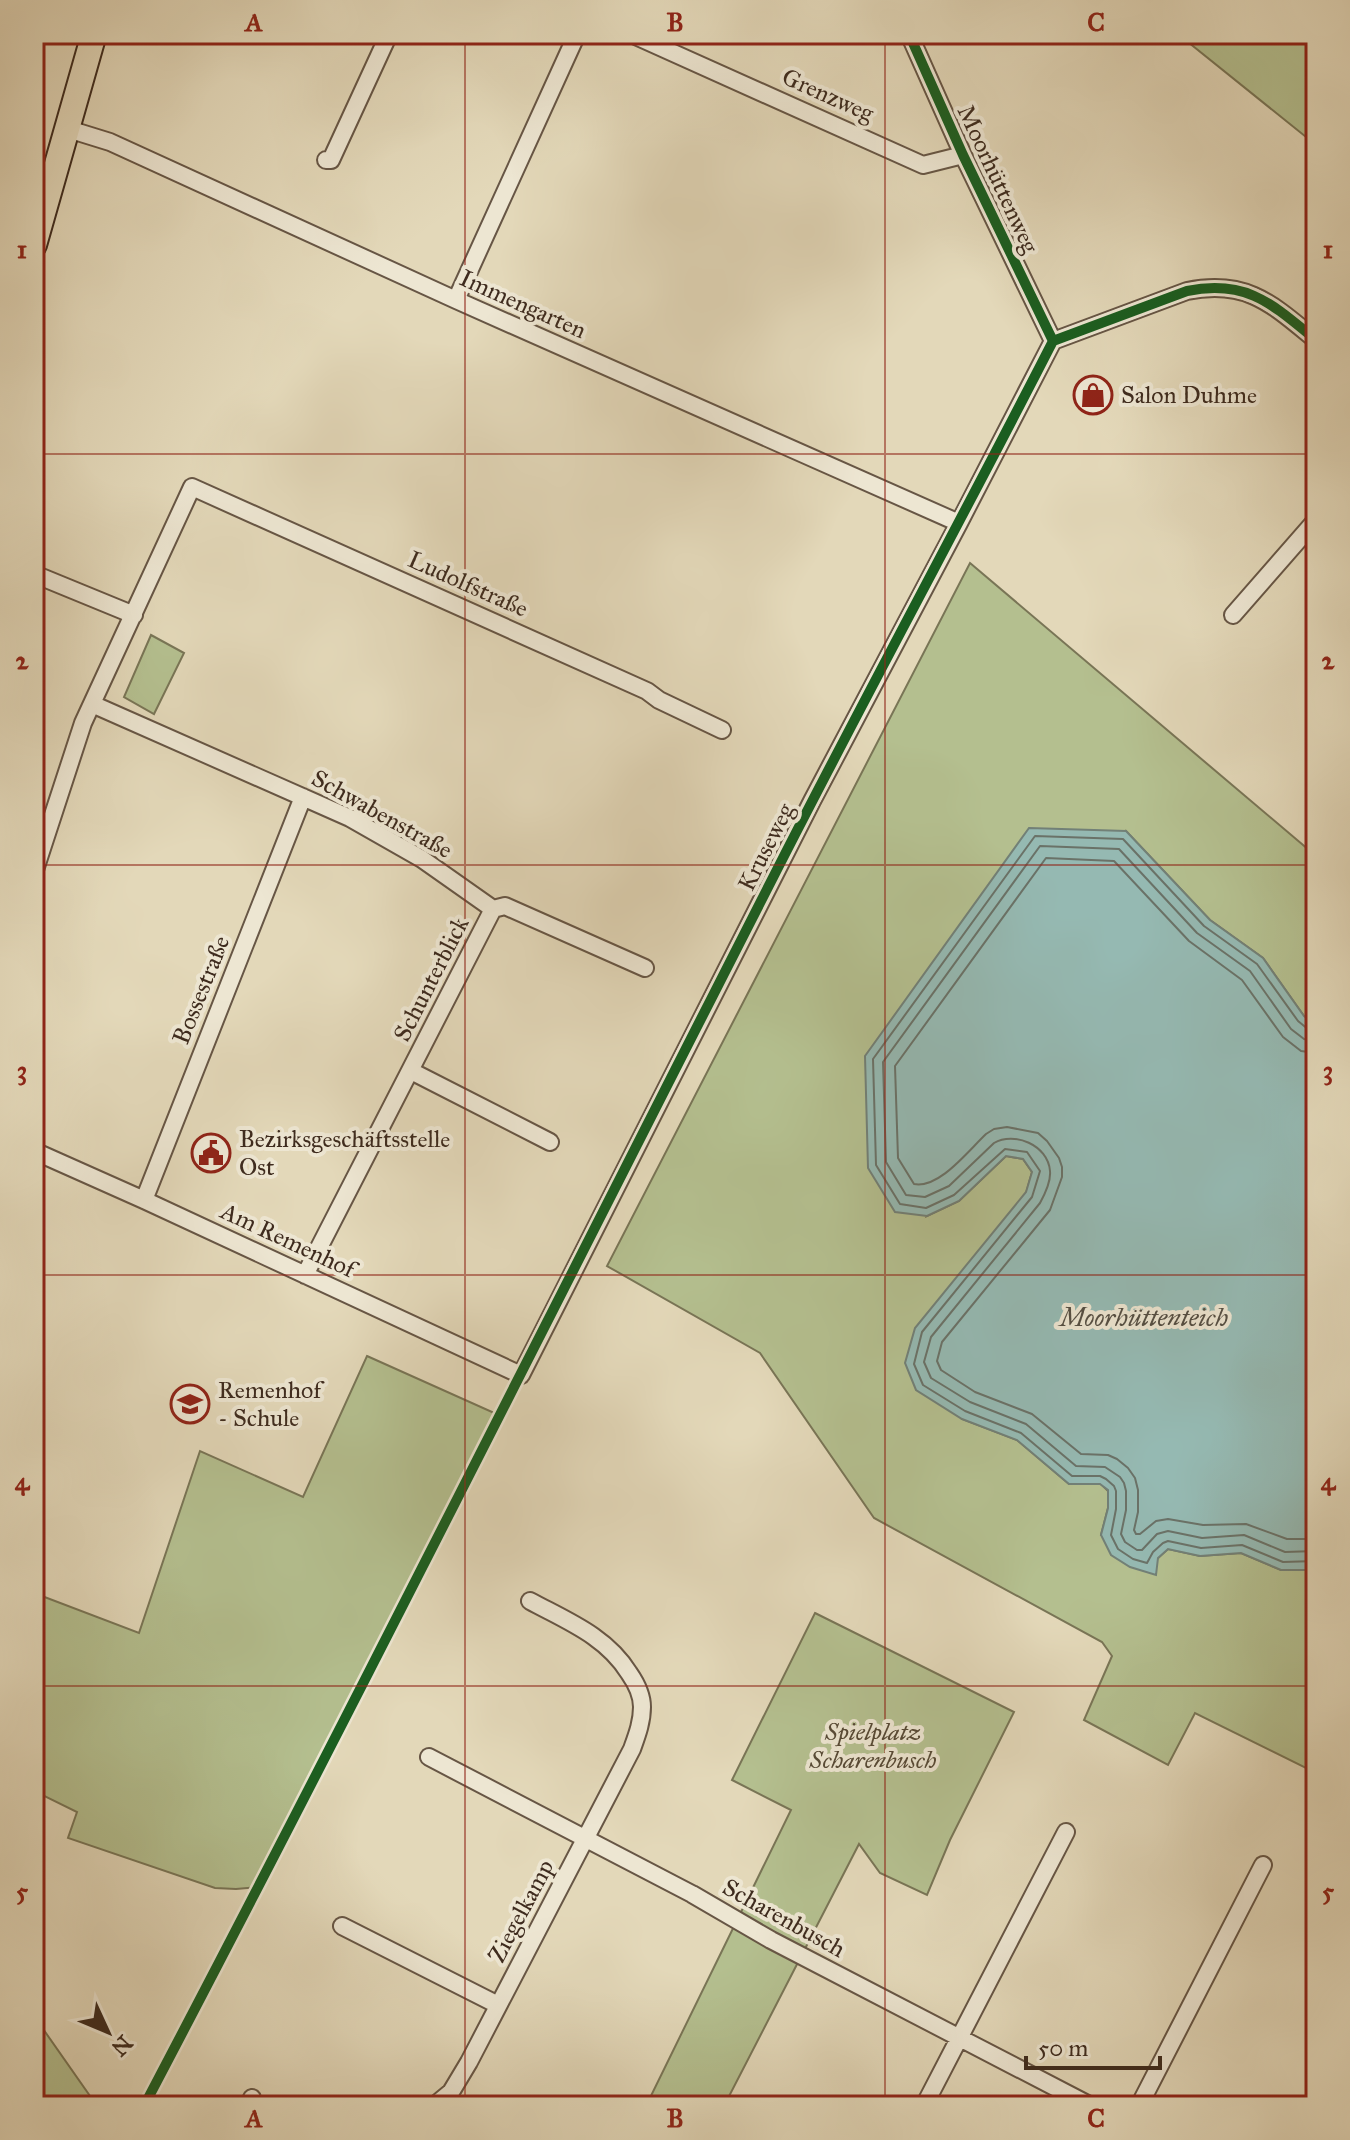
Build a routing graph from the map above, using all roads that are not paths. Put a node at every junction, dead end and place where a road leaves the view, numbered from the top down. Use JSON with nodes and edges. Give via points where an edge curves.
{"nodes":[{"id":1,"x":94,"y":34,"type":"edge"},
{"id":2,"x":389,"y":34,"type":"edge"},
{"id":3,"x":577,"y":34,"type":"edge"},
{"id":4,"x":631,"y":34,"type":"edge"},
{"id":5,"x":909,"y":34,"type":"edge"},
{"id":6,"x":68,"y":129,"type":"junction"},
{"id":7,"x":963,"y":155,"type":"junction"},
{"id":8,"x":326,"y":160,"type":"dead end"},
{"id":9,"x":34,"y":245,"type":"edge"},
{"id":10,"x":456,"y":300,"type":"junction"},
{"id":11,"x":1316,"y":340,"type":"edge"},
{"id":12,"x":1053,"y":341,"type":"junction"},
{"id":13,"x":1316,"y":520,"type":"edge"},
{"id":14,"x":959,"y":523,"type":"junction"},
{"id":15,"x":34,"y":574,"type":"edge"},
{"id":16,"x":134,"y":615,"type":"junction"},
{"id":17,"x":1233,"y":615,"type":"dead end"},
{"id":18,"x":92,"y":704,"type":"junction"},
{"id":19,"x":722,"y":730,"type":"dead end"},
{"id":20,"x":303,"y":797,"type":"junction"},
{"id":21,"x":34,"y":873,"type":"edge"},
{"id":22,"x":493,"y":909,"type":"junction"},
{"id":23,"x":645,"y":968,"type":"dead end"},
{"id":24,"x":411,"y":1071,"type":"junction"},
{"id":25,"x":550,"y":1142,"type":"dead end"},
{"id":26,"x":34,"y":1151,"type":"edge"},
{"id":27,"x":144,"y":1200,"type":"junction"},
{"id":28,"x":305,"y":1275,"type":"junction"},
{"id":29,"x":521,"y":1375,"type":"joint"},
{"id":30,"x":530,"y":1601,"type":"dead end"},
{"id":31,"x":429,"y":1757,"type":"dead end"},
{"id":32,"x":1066,"y":1832,"type":"dead end"},
{"id":33,"x":586,"y":1838,"type":"junction"},
{"id":34,"x":1263,"y":1865,"type":"dead end"},
{"id":35,"x":342,"y":1926,"type":"dead end"},
{"id":36,"x":498,"y":2005,"type":"junction"},
{"id":37,"x":960,"y":2036,"type":"junction"},
{"id":38,"x":434,"y":2106,"type":"edge"},
{"id":39,"x":924,"y":2106,"type":"edge"},
{"id":40,"x":1091,"y":2106,"type":"edge"},
{"id":41,"x":1139,"y":2106,"type":"edge"}],
"edges":[{"from":1,"to":6,"type":"main road"},
{"from":2,"to":8,"type":"street","via":[[331,160]]},
{"from":3,"to":10,"type":"street"},
{"from":4,"to":7,"type":"street","name":"Grenzweg","via":[[923,165]]},
{"from":5,"to":7,"type":"street","name":"Moorhüttenweg"},
{"from":6,"to":9,"type":"main road"},
{"from":6,"to":10,"type":"street","name":"Immengarten","via":[[110,142]]},
{"from":7,"to":12,"type":"street","name":"Moorhüttenweg"},
{"from":10,"to":14,"type":"street","name":"Immengarten"},
{"from":11,"to":12,"type":"street","via":[[1252,293],[1205,287]]},
{"from":12,"to":14,"type":"street","name":"Kruseweg"},
{"from":13,"to":17,"type":"street"},
{"from":14,"to":29,"type":"street","name":"Kruseweg"},
{"from":15,"to":16,"type":"street"},
{"from":16,"to":18,"type":"street"},
{"from":16,"to":19,"type":"street","name":"Ludolfstraße","via":[[192,487],[647,691]]},
{"from":18,"to":20,"type":"street","name":"Schwabenstraße"},
{"from":18,"to":21,"type":"street"},
{"from":20,"to":22,"type":"street","name":"Schwabenstraße","via":[[422,859]]},
{"from":20,"to":27,"type":"street","name":"Bossestraße"},
{"from":22,"to":23,"type":"street","name":"Schwabenstraße","via":[[505,906]]},
{"from":22,"to":24,"type":"street","name":"Schunterblick"},
{"from":24,"to":25,"type":"street","name":"Schunterblick"},
{"from":24,"to":28,"type":"street","name":"Schunterblick"},
{"from":26,"to":27,"type":"street","name":"Am Remenhof"},
{"from":27,"to":28,"type":"street","name":"Am Remenhof"},
{"from":28,"to":29,"type":"street","name":"Am Remenhof"},
{"from":30,"to":33,"type":"street","name":"Ziegelkamp","via":[[611,1648],[637,1684],[643,1703],[632,1749]]},
{"from":31,"to":33,"type":"street"},
{"from":32,"to":37,"type":"street"},
{"from":33,"to":36,"type":"street","name":"Ziegelkamp"},
{"from":33,"to":37,"type":"street","name":"Scharenbusch"},
{"from":34,"to":41,"type":"street"},
{"from":35,"to":36,"type":"street"},
{"from":36,"to":38,"type":"street","name":"Ziegelkamp","via":[[451,2092]]},
{"from":37,"to":39,"type":"street"},
{"from":37,"to":40,"type":"street","name":"Scharenbusch"}]}
